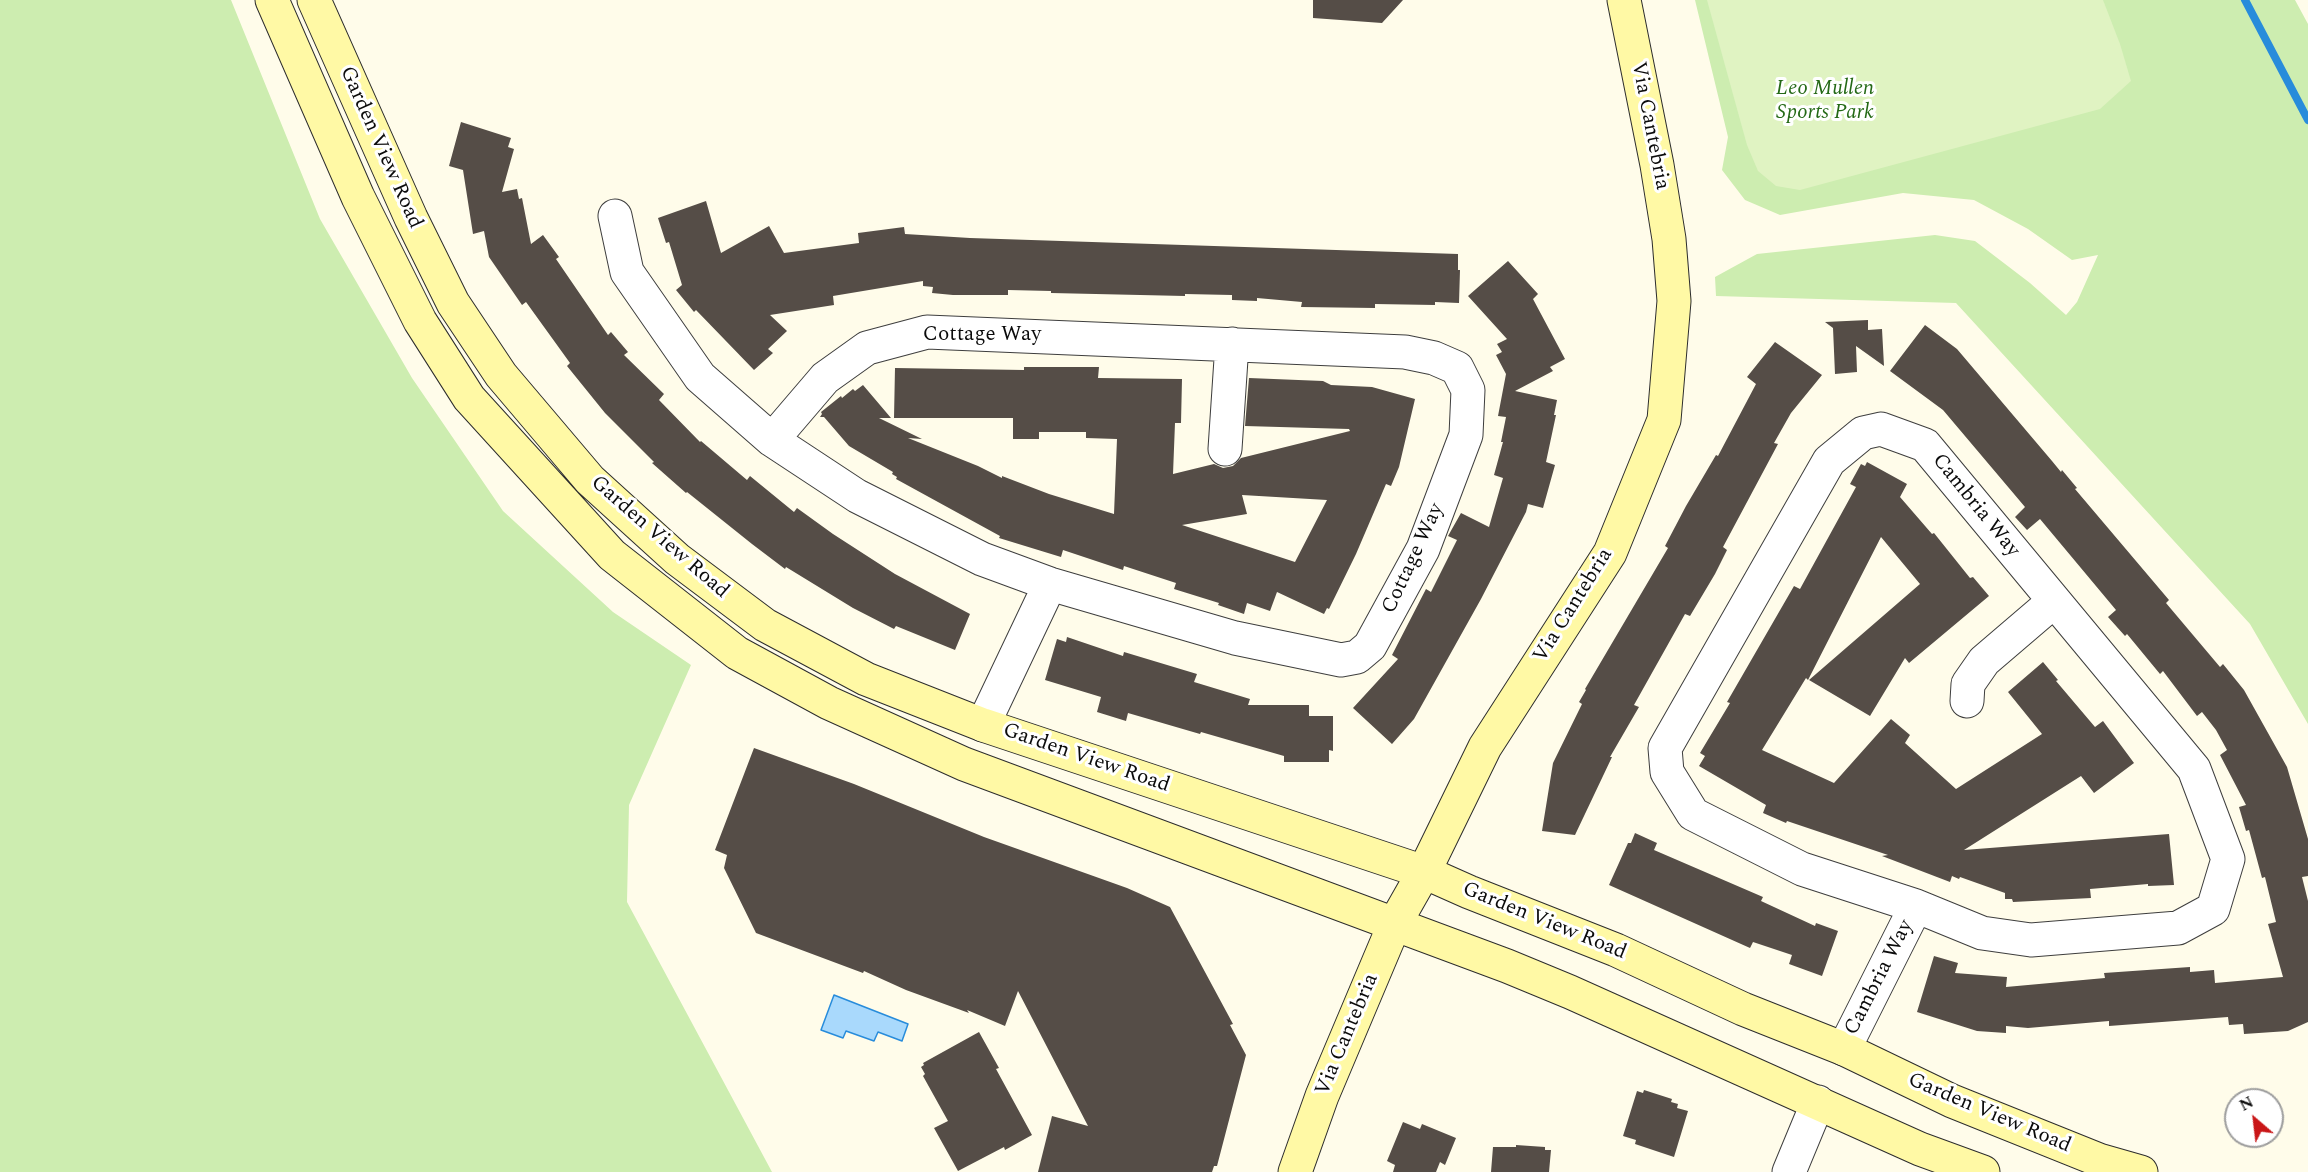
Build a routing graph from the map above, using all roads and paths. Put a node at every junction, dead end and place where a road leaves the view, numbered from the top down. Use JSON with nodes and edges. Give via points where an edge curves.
{"nodes":[{"id":1,"x":272,"y":0,"type":"edge"},
{"id":2,"x":314,"y":0,"type":"edge"},
{"id":3,"x":1624,"y":0,"type":"edge"},
{"id":4,"x":615,"y":216,"type":"dead end"},
{"id":5,"x":1232,"y":344,"type":"junction"},
{"id":6,"x":772,"y":440,"type":"junction"},
{"id":7,"x":1225,"y":449,"type":"dead end"},
{"id":8,"x":1050,"y":585,"type":"junction"},
{"id":9,"x":2053,"y":602,"type":"junction"},
{"id":10,"x":1967,"y":701,"type":"dead end"},
{"id":11,"x":983,"y":725,"type":"junction"},
{"id":12,"x":1424,"y":872,"type":"junction"},
{"id":13,"x":1916,"y":906,"type":"junction"},
{"id":14,"x":1395,"y":923,"type":"junction"},
{"id":15,"x":1844,"y":1049,"type":"junction"},
{"id":16,"x":1818,"y":1102,"type":"junction"},
{"id":17,"x":1295,"y":1172,"type":"edge"},
{"id":18,"x":1789,"y":1172,"type":"edge"},
{"id":19,"x":1983,"y":1172,"type":"edge"},
{"id":20,"x":2140,"y":1172,"type":"edge"}],
"edges":[{"from":1,"to":14,"type":"main road","name":"Garden View Road","via":[[358,197],[420,321],[469,398],[612,555],[737,653],[830,703],[964,764]]},
{"from":2,"to":11,"type":"main road","name":"Garden View Road","via":[[453,303],[501,375],[590,480],[677,559],[765,625],[866,679]]},
{"from":3,"to":12,"type":"main road","name":"Via Cantebria","via":[[1669,239],[1674,301],[1665,420],[1610,553],[1485,747]]},
{"from":4,"to":6,"type":"street","name":"Cottage Way","via":[[627,272],[700,377]]},
{"from":5,"to":6,"type":"street","name":"Cottage Way","via":[[927,332],[867,348],[825,378]]},
{"from":5,"to":7,"type":"street"},
{"from":5,"to":8,"type":"street","name":"Cottage Way","via":[[1405,352],[1457,368],[1468,390],[1466,435],[1423,549],[1370,646],[1357,657],[1341,660],[1235,638]]},
{"from":6,"to":8,"type":"street","name":"Cottage Way","via":[[857,496],[982,559]]},
{"from":8,"to":11,"type":"street"},
{"from":9,"to":10,"type":"street","via":[[1984,661],[1968,684]]},
{"from":9,"to":13,"type":"street","name":"Cambria Way","via":[[2194,769],[2228,859],[2213,909],[2178,928],[2031,940],[1982,933]]},
{"from":9,"to":13,"type":"street","name":"Cambria Way","via":[[1925,445],[1881,429],[1863,433],[1829,461],[1665,748],[1667,772],[1693,814],[1802,869]]},
{"from":11,"to":12,"type":"main road","name":"Garden View Road"},
{"from":12,"to":14,"type":"main road","name":"Via Cantebria"},
{"from":12,"to":15,"type":"main road","name":"Garden View Road"},
{"from":13,"to":15,"type":"street","name":"Cambria Way"},
{"from":14,"to":16,"type":"main road","name":"Garden View Road","via":[[1570,992]]},
{"from":14,"to":17,"type":"main road","name":"Via Cantebria","via":[[1322,1096]]},
{"from":15,"to":20,"type":"main road","name":"Garden View Road","via":[[1952,1101],[2099,1160]]},
{"from":16,"to":18,"type":"street"},
{"from":16,"to":19,"type":"main road","name":"Garden View Road","via":[[1920,1149]]}]}
